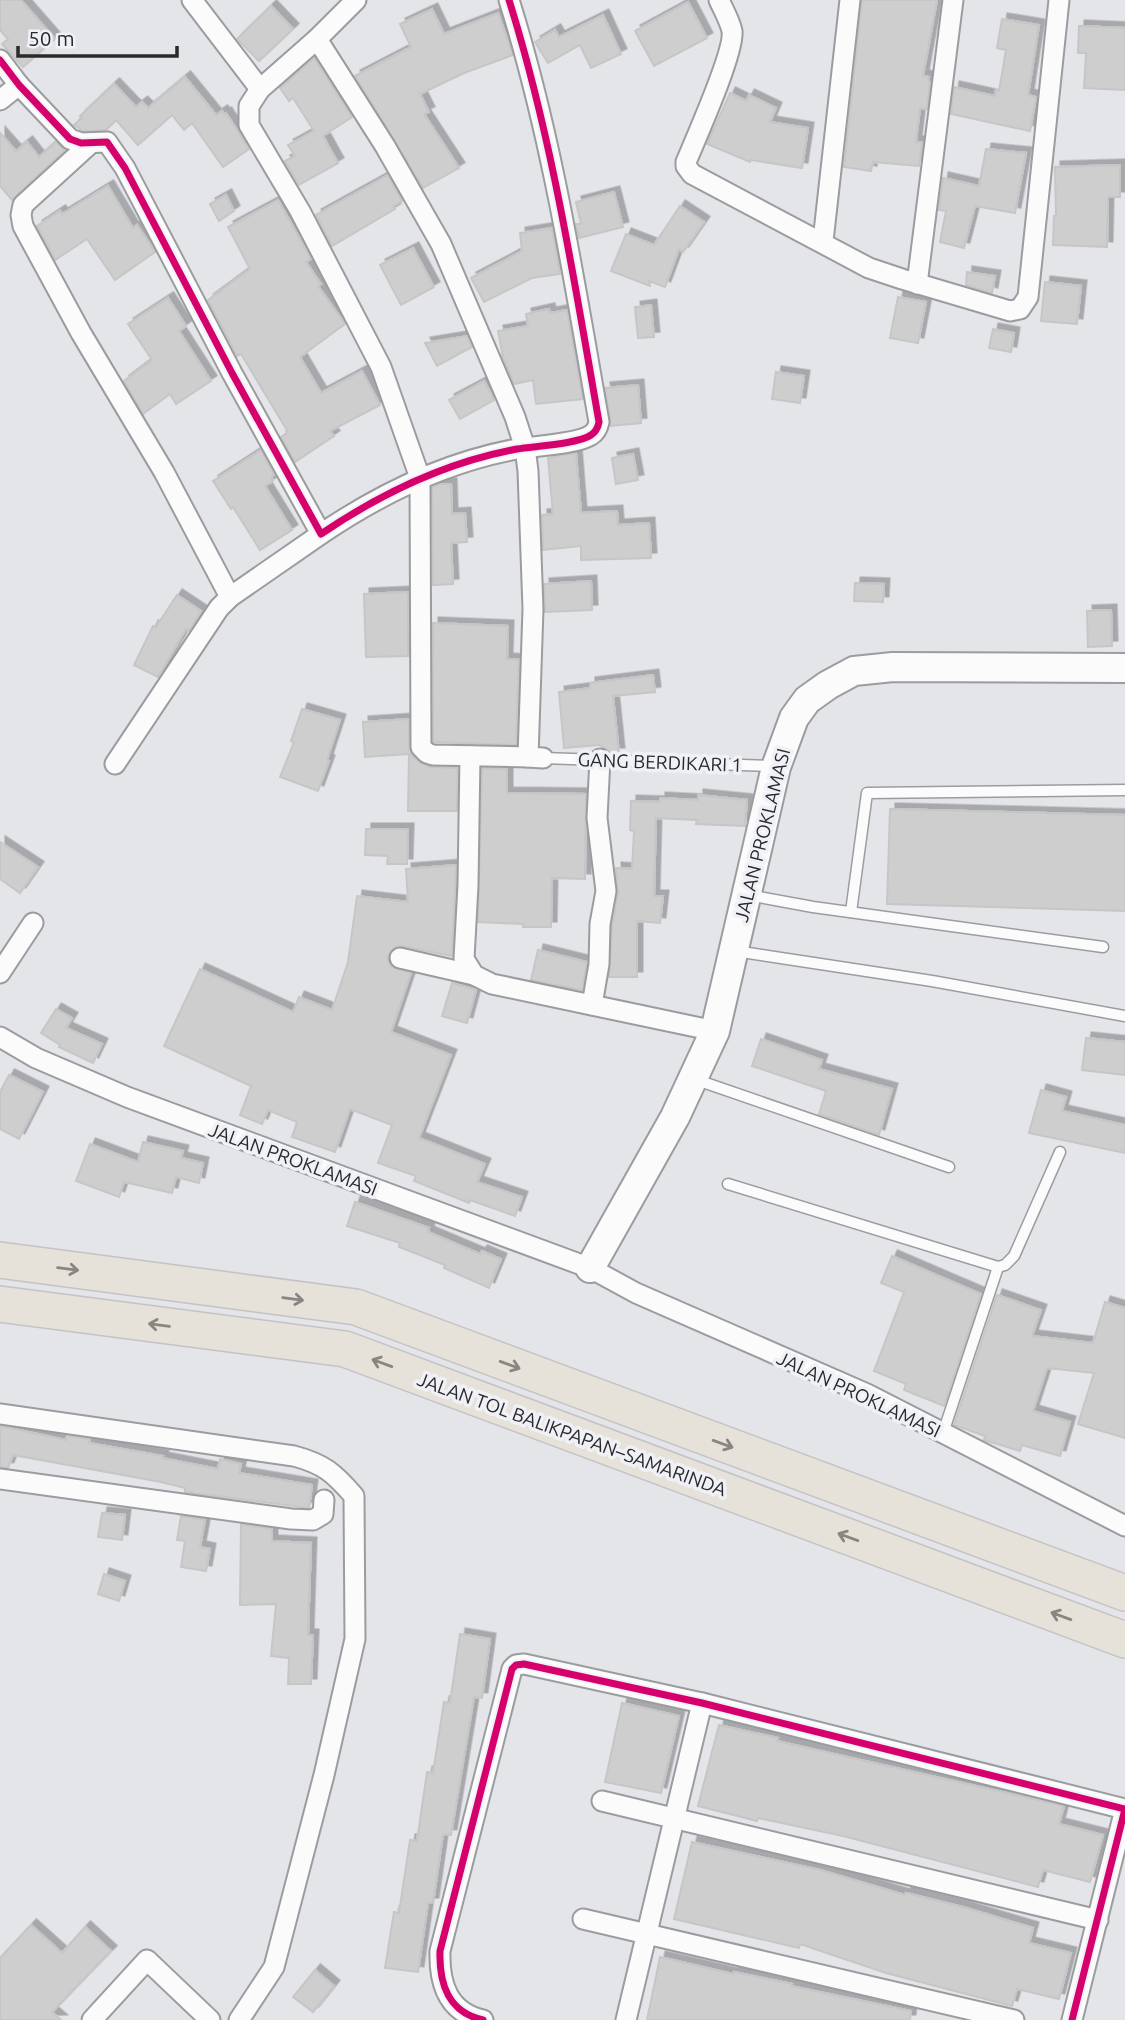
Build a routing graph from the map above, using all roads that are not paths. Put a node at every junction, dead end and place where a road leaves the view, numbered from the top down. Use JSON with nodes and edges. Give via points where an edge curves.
{"nodes":[{"id":1,"x":192,"y":0,"type":"edge"},
{"id":2,"x":509,"y":0,"type":"edge"},
{"id":3,"x":719,"y":0,"type":"edge"},
{"id":4,"x":850,"y":0,"type":"edge"},
{"id":5,"x":953,"y":0,"type":"edge"},
{"id":6,"x":1059,"y":0,"type":"edge"},
{"id":7,"x":349,"y":3,"type":"edge"},
{"id":8,"x":317,"y":39,"type":"junction"},
{"id":9,"x":0,"y":60,"type":"edge"},
{"id":10,"x":19,"y":85,"type":"junction"},
{"id":11,"x":260,"y":89,"type":"junction"},
{"id":12,"x":0,"y":100,"type":"edge"},
{"id":13,"x":91,"y":143,"type":"junction"},
{"id":14,"x":822,"y":241,"type":"junction"},
{"id":15,"x":917,"y":284,"type":"junction"},
{"id":16,"x":525,"y":448,"type":"junction"},
{"id":17,"x":420,"y":478,"type":"junction"},
{"id":18,"x":321,"y":534,"type":"junction"},
{"id":19,"x":230,"y":597,"type":"junction"},
{"id":20,"x":1125,"y":668,"type":"edge"},
{"id":21,"x":470,"y":756,"type":"junction"},
{"id":22,"x":536,"y":757,"type":"junction"},
{"id":23,"x":600,"y":759,"type":"junction"},
{"id":24,"x":115,"y":764,"type":"dead end"},
{"id":25,"x":776,"y":766,"type":"junction"},
{"id":26,"x":1125,"y":790,"type":"edge"},
{"id":27,"x":748,"y":895,"type":"junction"},
{"id":28,"x":851,"y":912,"type":"junction"},
{"id":29,"x":33,"y":923,"type":"dead end"},
{"id":30,"x":1103,"y":947,"type":"dead end"},
{"id":31,"x":734,"y":951,"type":"junction"},
{"id":32,"x":400,"y":958,"type":"dead end"},
{"id":33,"x":0,"y":973,"type":"edge"},
{"id":34,"x":474,"y":975,"type":"junction"},
{"id":35,"x":592,"y":1005,"type":"junction"},
{"id":36,"x":1125,"y":1016,"type":"edge"},
{"id":37,"x":715,"y":1031,"type":"junction"},
{"id":38,"x":0,"y":1037,"type":"edge"},
{"id":39,"x":694,"y":1079,"type":"junction"},
{"id":40,"x":1060,"y":1152,"type":"dead end"},
{"id":41,"x":949,"y":1167,"type":"dead end"},
{"id":42,"x":728,"y":1184,"type":"dead end"},
{"id":43,"x":0,"y":1260,"type":"edge"},
{"id":44,"x":998,"y":1267,"type":"junction"},
{"id":45,"x":590,"y":1268,"type":"junction"},
{"id":46,"x":0,"y":1304,"type":"edge"},
{"id":47,"x":0,"y":1414,"type":"edge"},
{"id":48,"x":943,"y":1433,"type":"junction"},
{"id":49,"x":0,"y":1479,"type":"edge"},
{"id":50,"x":324,"y":1500,"type":"dead end"},
{"id":51,"x":1125,"y":1526,"type":"edge"},
{"id":52,"x":1125,"y":1593,"type":"edge"},
{"id":53,"x":1125,"y":1640,"type":"edge"},
{"id":54,"x":702,"y":1703,"type":"junction"},
{"id":55,"x":602,"y":1801,"type":"dead end"},
{"id":56,"x":674,"y":1819,"type":"junction"},
{"id":57,"x":1122,"y":1855,"type":"edge"},
{"id":58,"x":583,"y":1919,"type":"dead end"},
{"id":59,"x":1098,"y":1920,"type":"junction"},
{"id":60,"x":646,"y":1934,"type":"junction"},
{"id":61,"x":92,"y":2020,"type":"edge"},
{"id":62,"x":210,"y":2020,"type":"edge"},
{"id":63,"x":239,"y":2020,"type":"edge"},
{"id":64,"x":483,"y":2020,"type":"edge"},
{"id":65,"x":626,"y":2020,"type":"edge"},
{"id":66,"x":1014,"y":2020,"type":"edge"},
{"id":67,"x":1072,"y":2020,"type":"edge"}],
"edges":[{"from":1,"to":11,"type":"street"},
{"from":2,"to":16,"type":"street","via":[[547,143],[599,422],[592,435],[581,439]]},
{"from":3,"to":14,"type":"street","via":[[732,36],[686,166],[696,177]]},
{"from":4,"to":14,"type":"street"},
{"from":5,"to":15,"type":"street"},
{"from":6,"to":15,"type":"street","via":[[1028,297],[1024,305],[1010,311]]},
{"from":7,"to":8,"type":"street"},
{"from":8,"to":11,"type":"street"},
{"from":8,"to":16,"type":"street","via":[[441,244]]},
{"from":9,"to":10,"type":"street"},
{"from":10,"to":12,"type":"street"},
{"from":10,"to":13,"type":"street","via":[[70,139]]},
{"from":11,"to":17,"type":"street","via":[[249,106],[249,125],[300,211],[381,368]]},
{"from":13,"to":18,"type":"street","via":[[107,142],[125,169]]},
{"from":13,"to":19,"type":"street","via":[[23,205],[23,226]]},
{"from":14,"to":15,"type":"street","via":[[869,268]]},
{"from":16,"to":17,"type":"street"},
{"from":16,"to":22,"type":"street"},
{"from":17,"to":18,"type":"street"},
{"from":17,"to":21,"type":"street","via":[[421,747],[433,755]]},
{"from":18,"to":19,"type":"street"},
{"from":19,"to":24,"type":"street"},
{"from":20,"to":25,"type":"street","name":"JALAN PROKLAMASI","via":[[893,667],[854,671],[807,700],[794,718]]},
{"from":21,"to":22,"type":"street"},
{"from":21,"to":34,"type":"street","via":[[464,959]]},
{"from":22,"to":23,"type":"lane","name":"GANG BERDIKARI 1"},
{"from":23,"to":25,"type":"lane","name":"GANG BERDIKARI 1"},
{"from":23,"to":35,"type":"street","via":[[597,818],[606,891]]},
{"from":25,"to":27,"type":"street","name":"JALAN PROKLAMASI"},
{"from":26,"to":28,"type":"lane","via":[[867,793]]},
{"from":27,"to":28,"type":"lane"},
{"from":27,"to":31,"type":"street","name":"JALAN PROKLAMASI"},
{"from":28,"to":30,"type":"lane"},
{"from":29,"to":33,"type":"street"},
{"from":31,"to":36,"type":"lane"},
{"from":31,"to":37,"type":"street","name":"JALAN PROKLAMASI"},
{"from":32,"to":34,"type":"street"},
{"from":34,"to":35,"type":"street","via":[[492,984]]},
{"from":35,"to":37,"type":"street"},
{"from":37,"to":39,"type":"street","name":"JALAN PROKLAMASI"},
{"from":38,"to":45,"type":"street","name":"JALAN PROKLAMASI","via":[[36,1058],[127,1097]]},
{"from":39,"to":41,"type":"lane"},
{"from":39,"to":45,"type":"street","name":"JALAN PROKLAMASI"},
{"from":40,"to":44,"type":"lane","via":[[1014,1256]]},
{"from":42,"to":44,"type":"lane"},
{"from":43,"to":52,"type":"highway","one_way":true,"via":[[356,1307]]},
{"from":44,"to":48,"type":"lane"},
{"from":45,"to":48,"type":"street","name":"JALAN PROKLAMASI"},
{"from":53,"to":46,"type":"highway","name":"JALAN TOL BALIKPAPAN–SAMARINDA","one_way":true,"via":[[345,1349]]},
{"from":47,"to":63,"type":"street","via":[[293,1456],[332,1471],[354,1496],[355,1639],[274,1967]]},
{"from":48,"to":51,"type":"street","name":"JALAN PROKLAMASI"},
{"from":49,"to":50,"type":"street","via":[[292,1520],[313,1520],[323,1514]]},
{"from":54,"to":56,"type":"street"},
{"from":54,"to":57,"type":"street","via":[[1125,1809]]},
{"from":54,"to":64,"type":"street","via":[[524,1664],[512,1669],[440,1951],[446,1991],[464,2012]]},
{"from":55,"to":56,"type":"street"},
{"from":56,"to":59,"type":"street"},
{"from":56,"to":60,"type":"street"},
{"from":57,"to":59,"type":"street"},
{"from":58,"to":60,"type":"street"},
{"from":59,"to":67,"type":"street"},
{"from":60,"to":65,"type":"street"},
{"from":60,"to":66,"type":"street"},
{"from":61,"to":62,"type":"street","via":[[147,1960]]}]}
